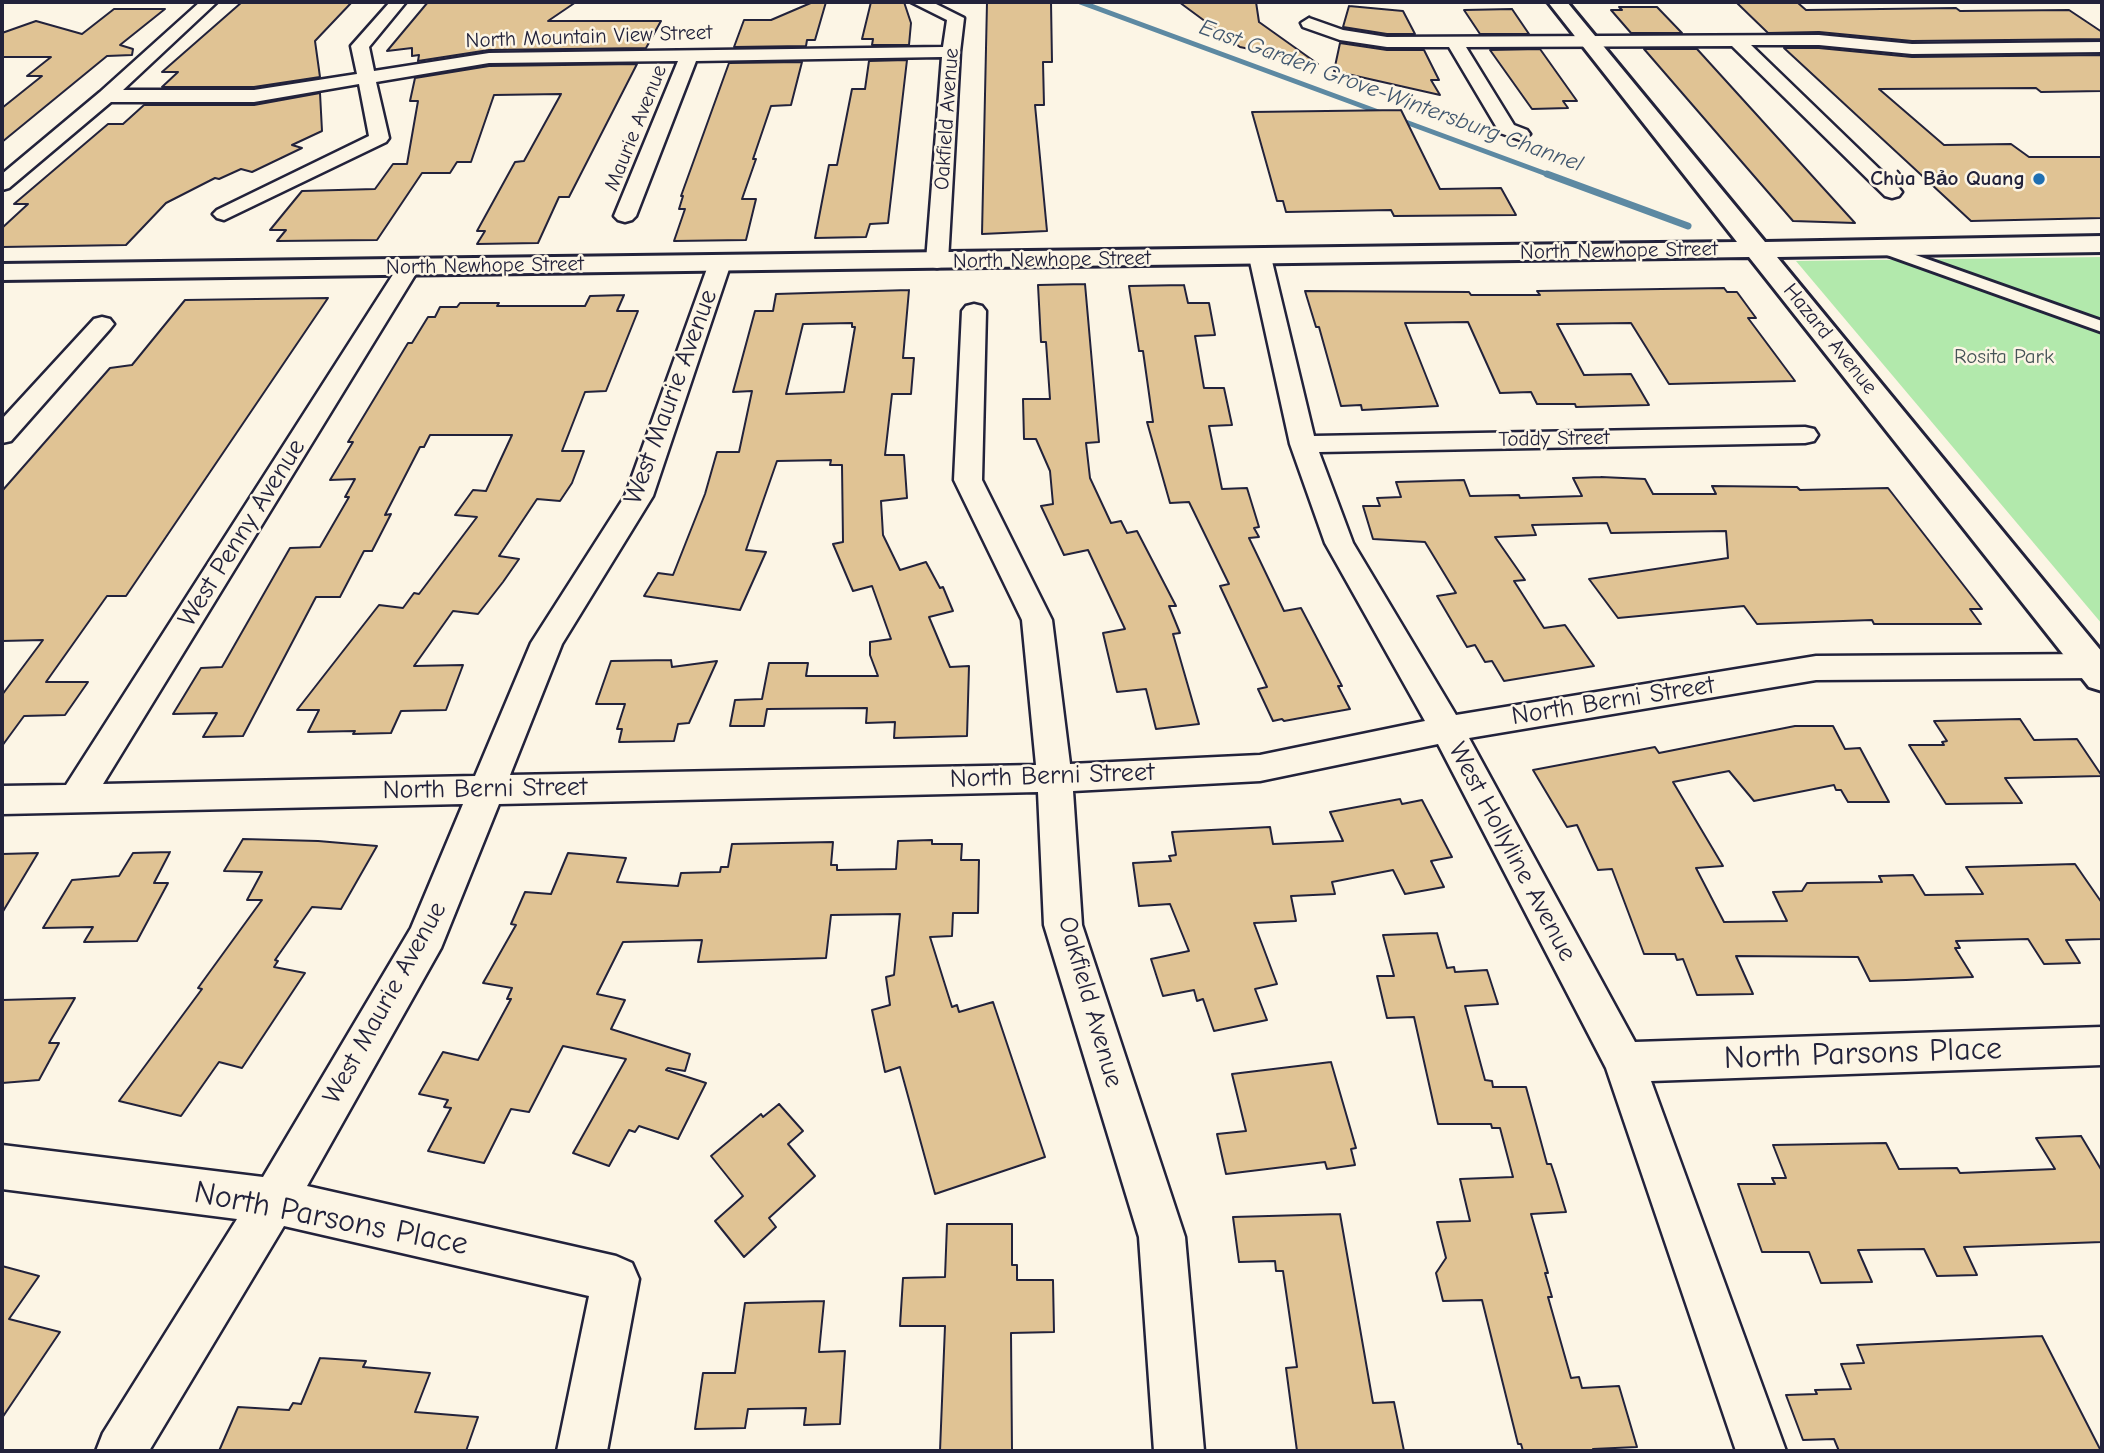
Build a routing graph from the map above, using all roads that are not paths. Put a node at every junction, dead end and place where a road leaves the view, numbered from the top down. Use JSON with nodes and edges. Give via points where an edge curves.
{"nodes":[{"id":1,"x":209,"y":2,"type":"edge"},
{"id":2,"x":398,"y":2,"type":"edge"},
{"id":3,"x":919,"y":2,"type":"edge"},
{"id":4,"x":1557,"y":2,"type":"edge"},
{"id":5,"x":1309,"y":23,"type":"dead end"},
{"id":6,"x":1737,"y":41,"type":"junction"},
{"id":7,"x":1590,"y":42,"type":"junction"},
{"id":8,"x":1454,"y":43,"type":"junction"},
{"id":9,"x":2102,"y":47,"type":"edge"},
{"id":10,"x":951,"y":52,"type":"junction"},
{"id":11,"x":689,"y":56,"type":"junction"},
{"id":12,"x":365,"y":77,"type":"junction"},
{"id":13,"x":106,"y":96,"type":"junction"},
{"id":14,"x":1521,"y":134,"type":"dead end"},
{"id":15,"x":2,"y":184,"type":"edge"},
{"id":16,"x":1892,"y":192,"type":"dead end"},
{"id":17,"x":224,"y":214,"type":"dead end"},
{"id":18,"x":625,"y":216,"type":"dead end"},
{"id":19,"x":2102,"y":244,"type":"edge"},
{"id":20,"x":1878,"y":247,"type":"junction"},
{"id":21,"x":1757,"y":249,"type":"junction"},
{"id":22,"x":1260,"y":257,"type":"junction"},
{"id":23,"x":937,"y":261,"type":"junction"},
{"id":24,"x":720,"y":263,"type":"junction"},
{"id":25,"x":409,"y":267,"type":"junction"},
{"id":26,"x":2,"y":272,"type":"edge"},
{"id":27,"x":974,"y":311,"type":"dead end"},
{"id":28,"x":102,"y":324,"type":"dead end"},
{"id":29,"x":2102,"y":327,"type":"edge"},
{"id":30,"x":2,"y":435,"type":"edge"},
{"id":31,"x":1805,"y":435,"type":"dead end"},
{"id":32,"x":1303,"y":444,"type":"junction"},
{"id":33,"x":2098,"y":671,"type":"edge"},
{"id":34,"x":1447,"y":729,"type":"junction"},
{"id":35,"x":1055,"y":778,"type":"junction"},
{"id":36,"x":488,"y":788,"type":"junction"},
{"id":37,"x":2,"y":800,"type":"edge"},
{"id":38,"x":75,"y":800,"type":"junction"},
{"id":39,"x":2102,"y":1046,"type":"edge"},
{"id":40,"x":1624,"y":1062,"type":"junction"},
{"id":41,"x":2,"y":1167,"type":"edge"},
{"id":42,"x":274,"y":1201,"type":"junction"},
{"id":43,"x":121,"y":1451,"type":"edge"},
{"id":44,"x":582,"y":1451,"type":"edge"},
{"id":45,"x":1179,"y":1451,"type":"edge"},
{"id":46,"x":1761,"y":1451,"type":"edge"}],
"edges":[{"from":1,"to":13,"type":"street"},
{"from":2,"to":12,"type":"street","via":[[360,46]]},
{"from":3,"to":10,"type":"street","name":"Oakfield Avenue","via":[[956,18]]},
{"from":4,"to":7,"type":"street","name":"Hazard Avenue"},
{"from":5,"to":8,"type":"street","via":[[1340,35],[1387,43]]},
{"from":6,"to":7,"type":"street"},
{"from":6,"to":9,"type":"street","via":[[1819,40],[1912,49]]},
{"from":6,"to":16,"type":"street"},
{"from":7,"to":8,"type":"street"},
{"from":7,"to":21,"type":"street","name":"Hazard Avenue"},
{"from":8,"to":14,"type":"street","via":[[1507,129]]},
{"from":10,"to":11,"type":"street","name":"North Mountain View Street"},
{"from":10,"to":23,"type":"street","name":"Oakfield Avenue"},
{"from":11,"to":12,"type":"street","name":"North Mountain View Street","via":[[489,58]]},
{"from":11,"to":18,"type":"street","name":"Maurie Avenue"},
{"from":12,"to":13,"type":"street","name":"North Mountain View Street","via":[[254,96]]},
{"from":12,"to":17,"type":"street","via":[[379,138]]},
{"from":13,"to":15,"type":"street"},
{"from":19,"to":20,"type":"street","name":"North Newhope Street"},
{"from":20,"to":21,"type":"street","name":"North Newhope Street"},
{"from":20,"to":29,"type":"street"},
{"from":21,"to":22,"type":"street","name":"North Newhope Street"},
{"from":21,"to":33,"type":"street","name":"Hazard Avenue"},
{"from":22,"to":23,"type":"street","name":"North Newhope Street"},
{"from":22,"to":32,"type":"street","name":"West Hollyline Avenue"},
{"from":23,"to":24,"type":"street","name":"North Newhope Street"},
{"from":24,"to":25,"type":"street","name":"North Newhope Street"},
{"from":24,"to":36,"type":"street","name":"West Maurie Avenue","via":[[639,496],[547,643]]},
{"from":25,"to":26,"type":"street","name":"North Newhope Street"},
{"from":25,"to":38,"type":"street","name":"West Penny Avenue"},
{"from":27,"to":35,"type":"street","name":"Oakfield Avenue","via":[[968,480],[1037,620]]},
{"from":28,"to":30,"type":"street"},
{"from":31,"to":32,"type":"street","name":"Toddy Street"},
{"from":32,"to":34,"type":"street","name":"West Hollyline Avenue","via":[[1339,543]]},
{"from":33,"to":34,"type":"street","name":"North Berni Street","via":[[1816,668]]},
{"from":34,"to":35,"type":"street","name":"North Berni Street","via":[[1260,768]]},
{"from":34,"to":40,"type":"street","name":"West Hollyline Avenue"},
{"from":35,"to":36,"type":"street","name":"North Berni Street"},
{"from":35,"to":45,"type":"street","name":"Oakfield Avenue","via":[[1063,925],[1162,1237]]},
{"from":36,"to":38,"type":"street","name":"North Berni Street"},
{"from":36,"to":42,"type":"street","name":"West Maurie Avenue","via":[[427,936]]},
{"from":37,"to":38,"type":"street","name":"North Berni Street"},
{"from":39,"to":40,"type":"street","name":"North Parsons Place"},
{"from":40,"to":46,"type":"street","name":"West Hollyline Avenue"},
{"from":41,"to":42,"type":"street","name":"North Parsons Place"},
{"from":42,"to":43,"type":"street","name":"West Maurie Avenue"},
{"from":42,"to":44,"type":"street","name":"North Parsons Place","via":[[617,1279]]}]}
